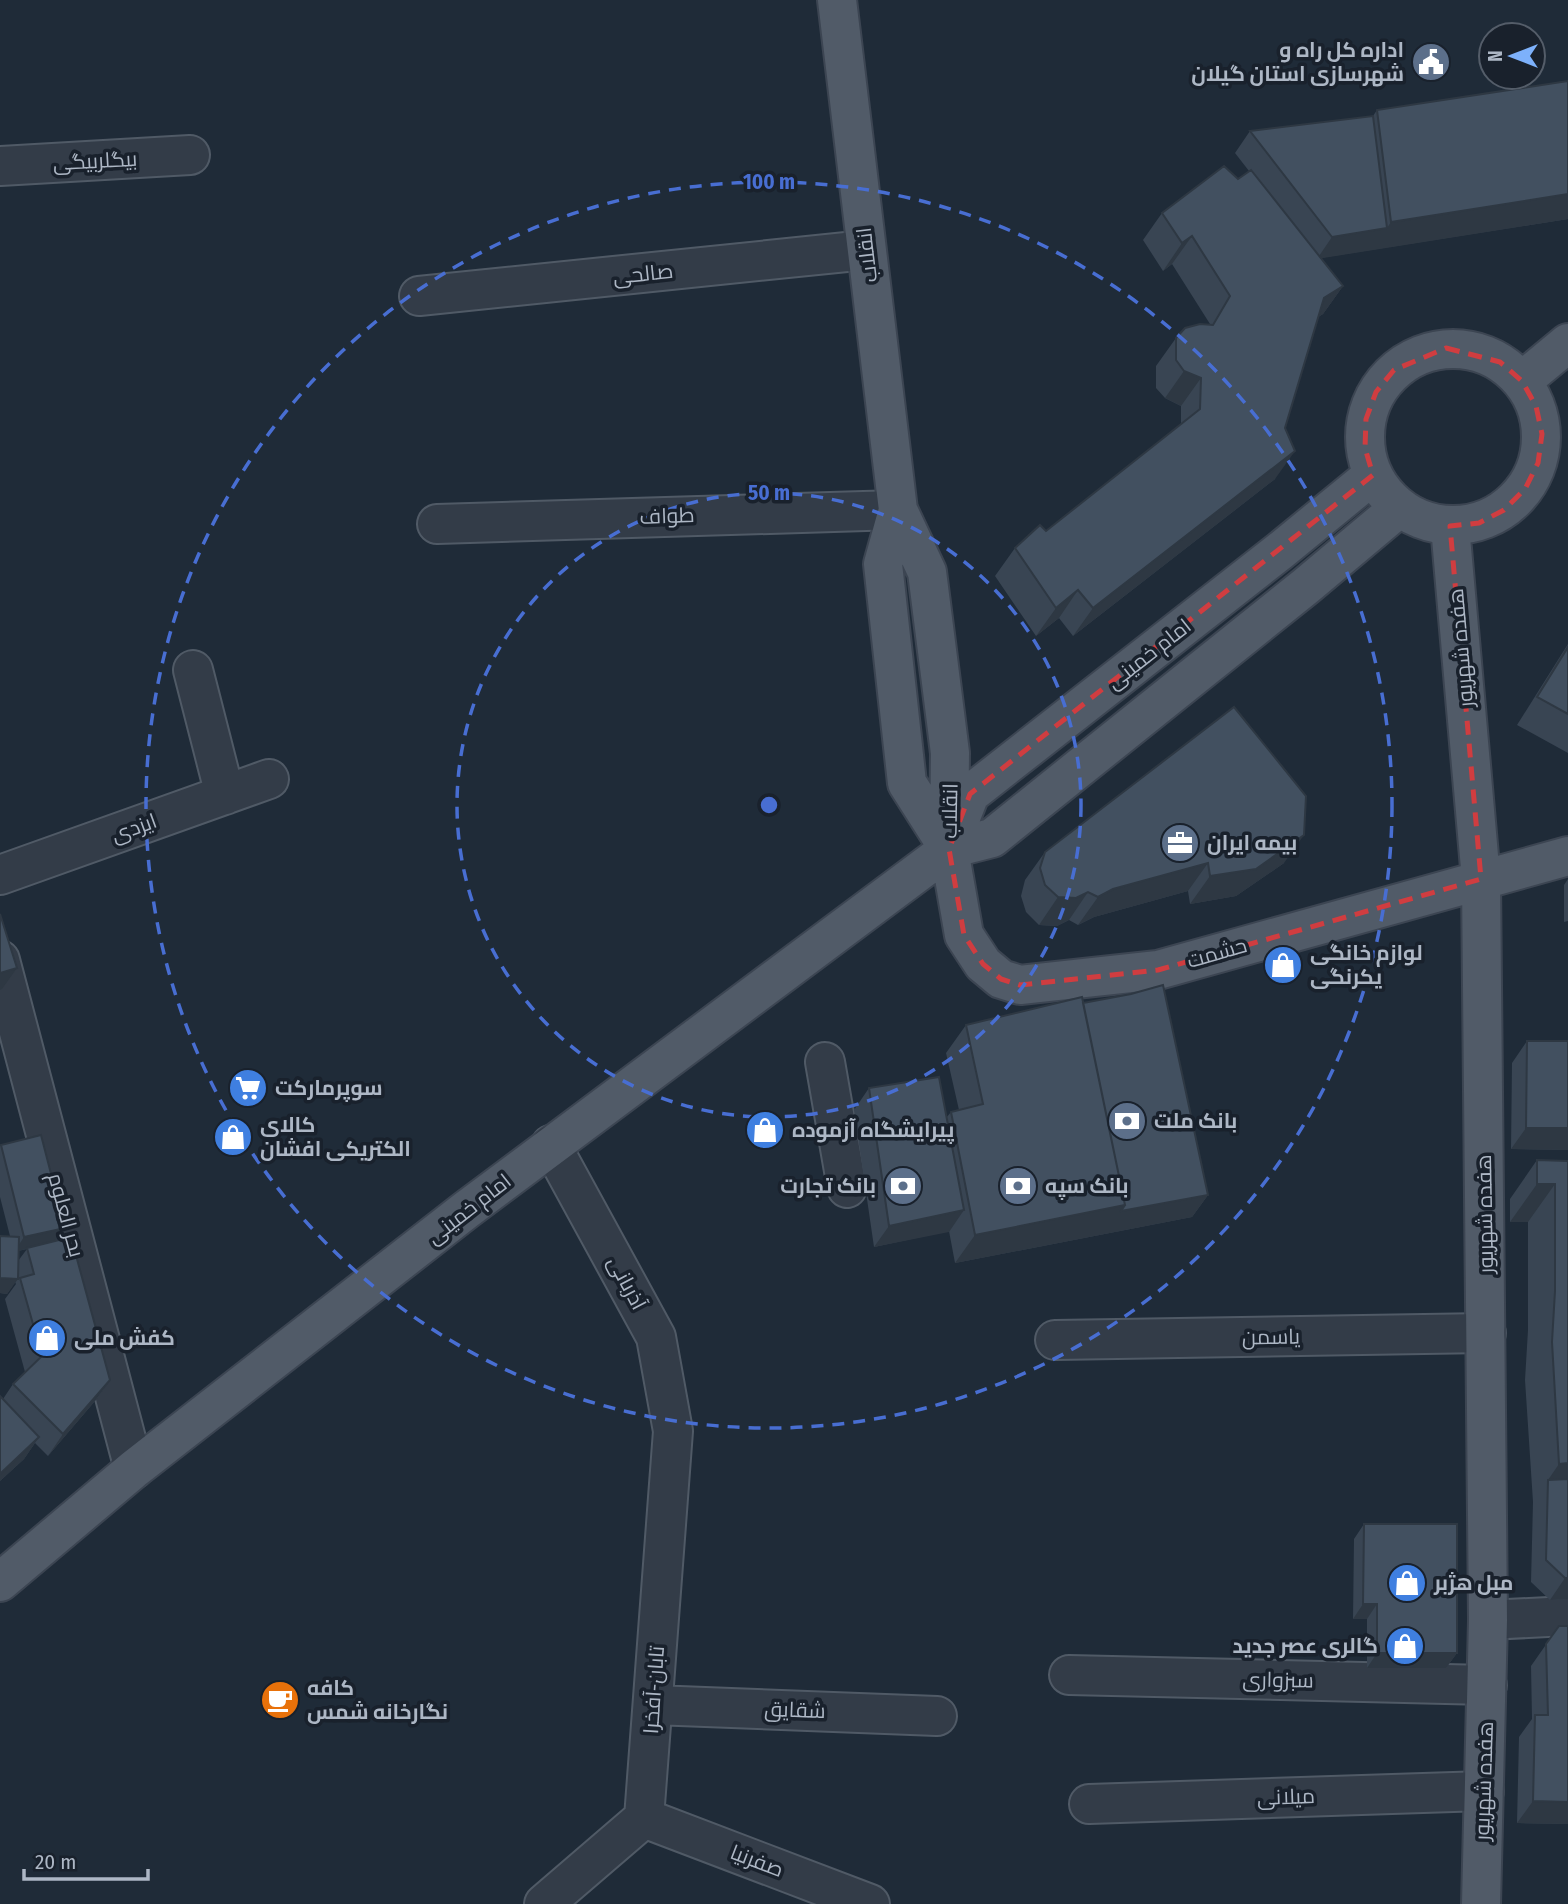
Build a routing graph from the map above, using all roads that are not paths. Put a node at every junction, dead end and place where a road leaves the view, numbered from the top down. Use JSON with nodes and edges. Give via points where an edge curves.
{"nodes":[{"id":1,"x":836,"y":0,"type":"edge"},
{"id":2,"x":190,"y":155,"type":"dead end"},
{"id":3,"x":0,"y":166,"type":"edge"},
{"id":4,"x":866,"y":250,"type":"junction"},
{"id":5,"x":419,"y":296,"type":"dead end"},
{"id":6,"x":1568,"y":343,"type":"edge"},
{"id":7,"x":1522,"y":381,"type":"junction"},
{"id":8,"x":1373,"y":475,"type":"junction"},
{"id":9,"x":1399,"y":508,"type":"junction"},
{"id":10,"x":898,"y":510,"type":"junction"},
{"id":11,"x":437,"y":524,"type":"dead end"},
{"id":12,"x":1450,"y":526,"type":"junction"},
{"id":13,"x":193,"y":670,"type":"dead end"},
{"id":14,"x":269,"y":779,"type":"dead end"},
{"id":15,"x":225,"y":795,"type":"junction"},
{"id":16,"x":1475,"y":814,"type":"junction"},
{"id":17,"x":949,"y":849,"type":"junction"},
{"id":18,"x":1566,"y":856,"type":"edge"},
{"id":19,"x":0,"y":876,"type":"edge"},
{"id":20,"x":1481,"y":879,"type":"junction"},
{"id":21,"x":0,"y":960,"type":"edge"},
{"id":22,"x":6,"y":1017,"type":"edge"},
{"id":23,"x":825,"y":1062,"type":"dead end"},
{"id":24,"x":551,"y":1145,"type":"junction"},
{"id":25,"x":847,"y":1188,"type":"dead end"},
{"id":26,"x":1486,"y":1334,"type":"junction"},
{"id":27,"x":1055,"y":1340,"type":"dead end"},
{"id":28,"x":673,"y":1431,"type":"joint"},
{"id":29,"x":134,"y":1469,"type":"junction"},
{"id":30,"x":0,"y":1582,"type":"edge"},
{"id":31,"x":1568,"y":1616,"type":"edge"},
{"id":32,"x":1488,"y":1620,"type":"junction"},
{"id":33,"x":1069,"y":1675,"type":"dead end"},
{"id":34,"x":1487,"y":1685,"type":"junction"},
{"id":35,"x":653,"y":1705,"type":"junction"},
{"id":36,"x":937,"y":1716,"type":"dead end"},
{"id":37,"x":1483,"y":1790,"type":"junction"},
{"id":38,"x":1089,"y":1804,"type":"dead end"},
{"id":39,"x":644,"y":1818,"type":"junction"},
{"id":40,"x":544,"y":1904,"type":"edge"},
{"id":41,"x":870,"y":1904,"type":"edge"},
{"id":42,"x":1482,"y":1904,"type":"edge"}],
"edges":[{"from":1,"to":4,"type":"main road","name":"انقلاب"},
{"from":2,"to":3,"type":"street","name":"بیگلربیگی"},
{"from":4,"to":5,"type":"street","name":"صالحی"},
{"from":4,"to":10,"type":"main road","name":"انقلاب"},
{"from":6,"to":7,"type":"main road"},
{"from":7,"to":8,"type":"main road","via":[[1500,362],[1474,351],[1446,348],[1419,355],[1394,370],[1376,392],[1366,419],[1365,448]]},
{"from":7,"to":12,"type":"main road","via":[[1536,406],[1542,434],[1538,463],[1525,489],[1504,510],[1479,523]]},
{"from":8,"to":9,"type":"main road"},
{"from":8,"to":17,"type":"main road","name":"امام خمینی","via":[[970,794]]},
{"from":9,"to":12,"type":"main road","via":[[1423,521]]},
{"from":9,"to":17,"type":"main road","name":"امام خمینی","via":[[992,838]]},
{"from":10,"to":11,"type":"street","name":"طواف"},
{"from":10,"to":17,"type":"main road","name":"انقلاب","via":[[883,564],[908,783]]},
{"from":12,"to":16,"type":"main road","name":"هفده شهریور"},
{"from":13,"to":15,"type":"street"},
{"from":14,"to":15,"type":"street","name":"ایزدی"},
{"from":15,"to":19,"type":"street","name":"ایزدی"},
{"from":16,"to":18,"type":"main road","via":[[1487,843],[1502,853]]},
{"from":16,"to":20,"type":"main road","name":"هفده شهریور"},
{"from":17,"to":20,"type":"main road","name":"حشمت","via":[[964,935],[983,964],[1001,979],[1020,985],[1158,970]]},
{"from":17,"to":24,"type":"main road","name":"امام خمینی"},
{"from":18,"to":20,"type":"main road","name":"حشمت"},
{"from":20,"to":26,"type":"main road","name":"هفده شهریور"},
{"from":21,"to":22,"type":"street","name":"بحر العلوم"},
{"from":22,"to":29,"type":"street","name":"بحر العلوم"},
{"from":23,"to":25,"type":"street"},
{"from":24,"to":28,"type":"street","name":"آذربانی","via":[[656,1337]]},
{"from":24,"to":29,"type":"main road","name":"امام خمینی"},
{"from":26,"to":27,"type":"street","name":"یاسمن"},
{"from":26,"to":32,"type":"main road","name":"هفده شهریور"},
{"from":28,"to":35,"type":"street","name":"تابان-آفخرا"},
{"from":29,"to":30,"type":"main road","name":"امام خمینی"},
{"from":31,"to":32,"type":"street"},
{"from":32,"to":34,"type":"main road","name":"هفده شهریور"},
{"from":33,"to":34,"type":"street","name":"سبزواری"},
{"from":34,"to":37,"type":"main road","name":"هفده شهریور"},
{"from":35,"to":36,"type":"street","name":"شقایق"},
{"from":35,"to":39,"type":"street","name":"تابان-آفخرا"},
{"from":37,"to":38,"type":"street","name":"میلانی"},
{"from":37,"to":42,"type":"main road","name":"هفده شهریور"},
{"from":39,"to":40,"type":"street"},
{"from":39,"to":41,"type":"street","name":"صفرنیا"}]}
